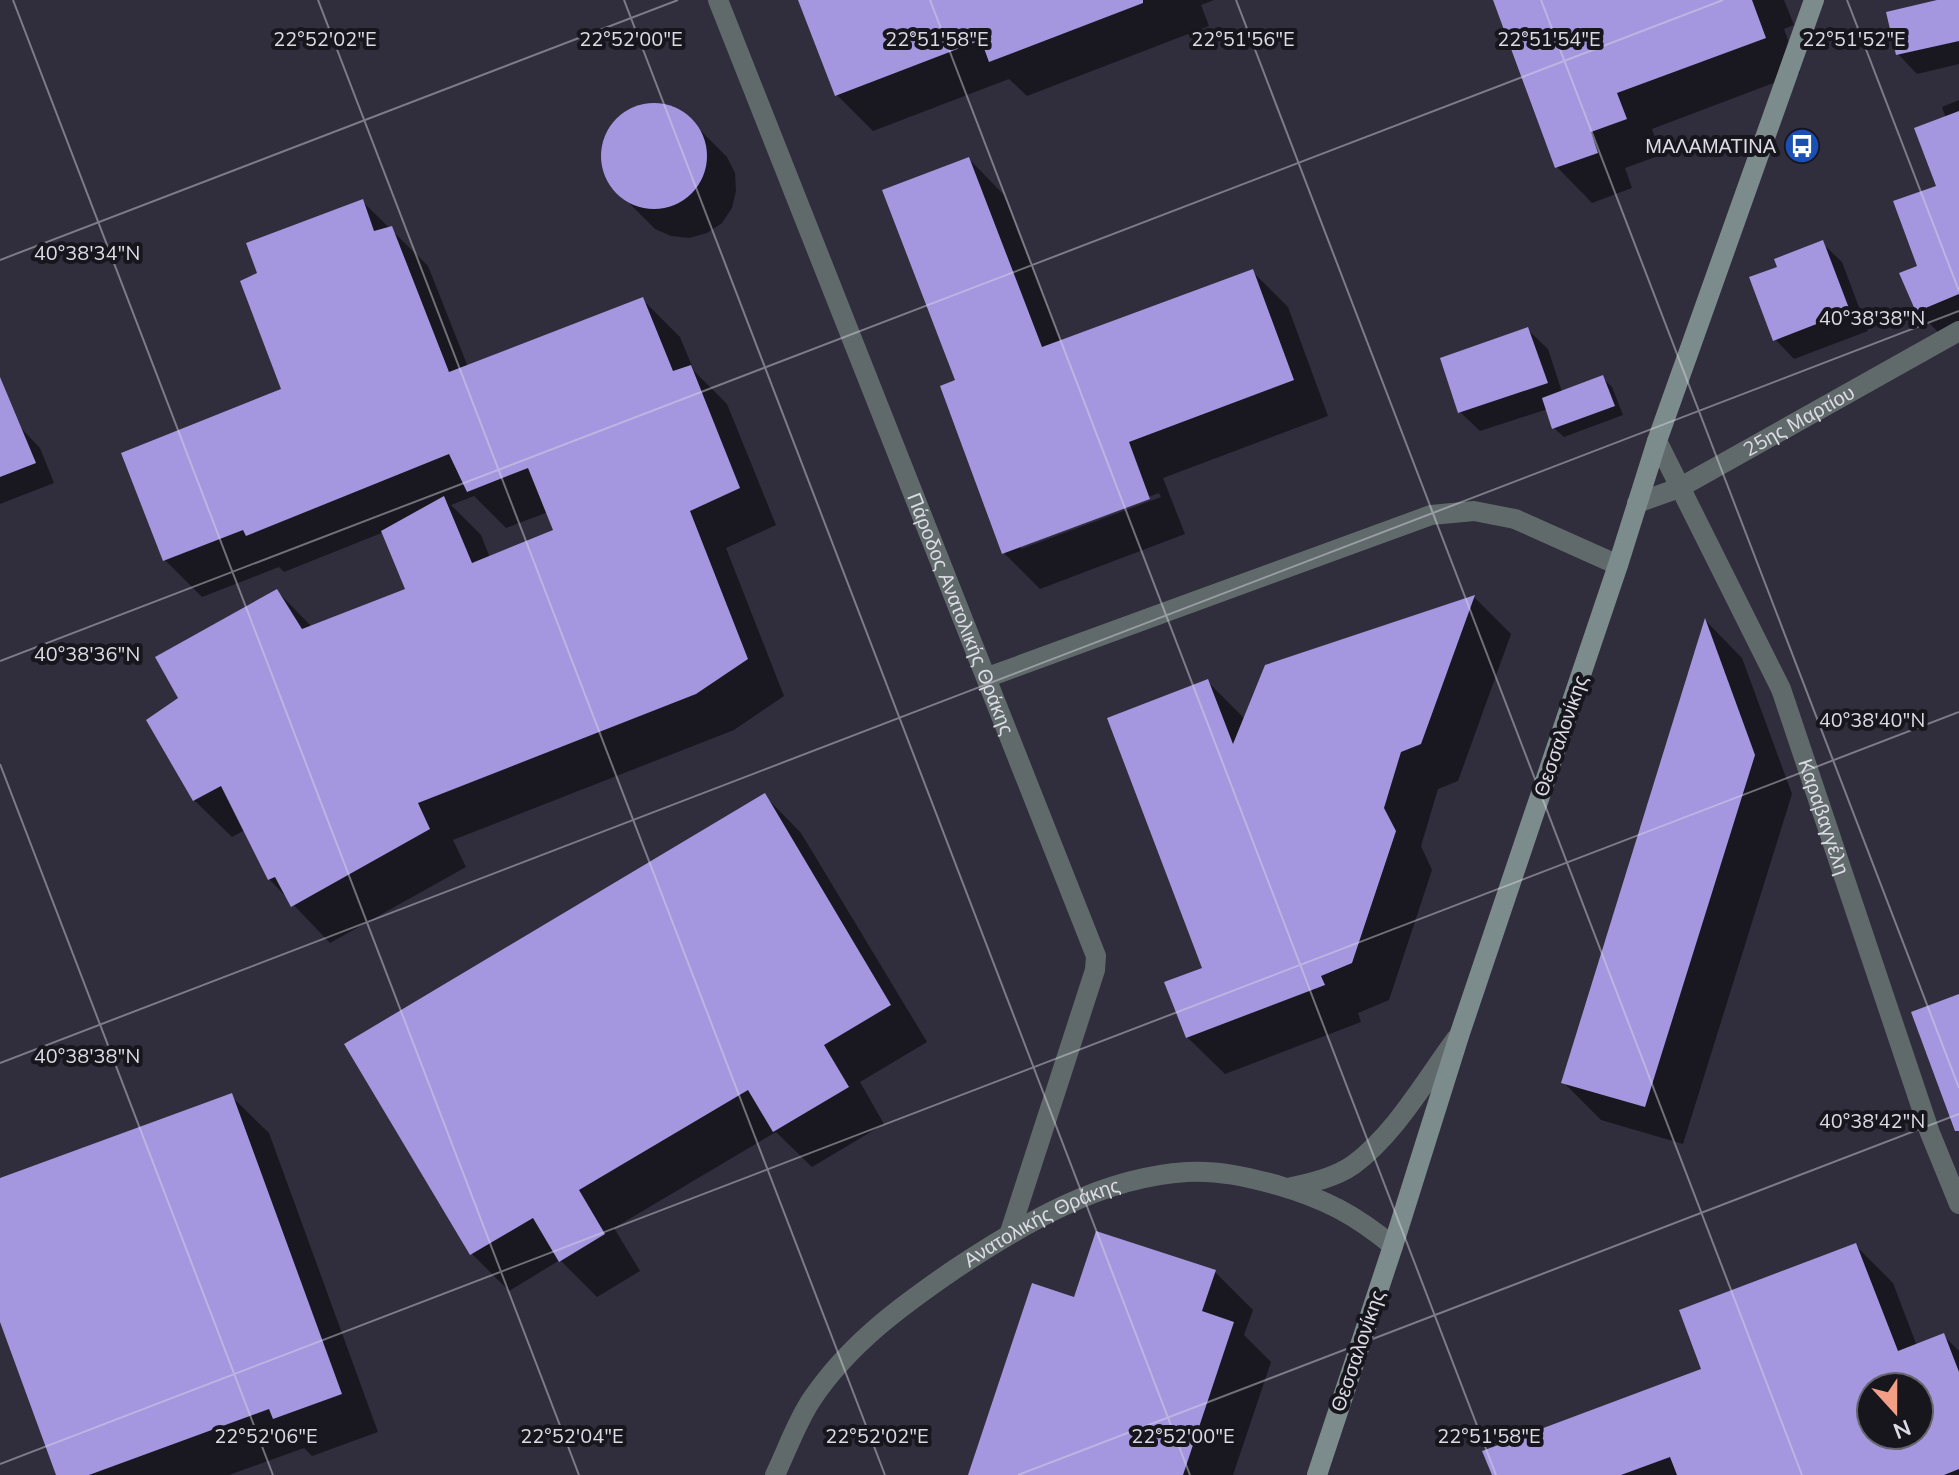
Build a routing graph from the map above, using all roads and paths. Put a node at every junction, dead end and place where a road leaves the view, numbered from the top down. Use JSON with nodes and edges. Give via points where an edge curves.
{"nodes":[{"id":1,"x":718,"y":0,"type":"edge"},
{"id":2,"x":1814,"y":0,"type":"edge"},
{"id":3,"x":1959,"y":331,"type":"edge"},
{"id":4,"x":1657,"y":441,"type":"junction"},
{"id":5,"x":1679,"y":488,"type":"junction"},
{"id":6,"x":1637,"y":503,"type":"junction"},
{"id":7,"x":1618,"y":565,"type":"junction"},
{"id":8,"x":988,"y":677,"type":"junction"},
{"id":9,"x":1460,"y":1033,"type":"junction"},
{"id":10,"x":1288,"y":1188,"type":"junction"},
{"id":11,"x":1959,"y":1204,"type":"edge"},
{"id":12,"x":1010,"y":1232,"type":"junction"},
{"id":13,"x":1393,"y":1246,"type":"junction"},
{"id":14,"x":775,"y":1475,"type":"edge"},
{"id":15,"x":1317,"y":1475,"type":"edge"}],
"edges":[{"from":1,"to":8,"type":"street","name":"Πάροδος Ανατολικής Θράκης"},
{"from":2,"to":4,"type":"main road","name":"Θεσσαλονίκης"},
{"from":3,"to":5,"type":"street","name":"25ης Μαρτίου"},
{"from":4,"to":5,"type":"street","name":"Καραβαγγέλη"},
{"from":4,"to":6,"type":"main road","name":"Θεσσαλονίκης"},
{"from":5,"to":6,"type":"street","name":"25ης Μαρτίου"},
{"from":5,"to":11,"type":"street","name":"Καραβαγγέλη","via":[[1781,689],[1930,1133]]},
{"from":6,"to":7,"type":"main road","name":"Θεσσαλονίκης"},
{"from":7,"to":8,"type":"street","via":[[1515,519],[1474,511],[1431,515]]},
{"from":7,"to":9,"type":"main road","name":"Θεσσαλονίκης"},
{"from":8,"to":12,"type":"street","name":"Πάροδος Ανατολικής Θράκης","via":[[1096,956]]},
{"from":9,"to":10,"type":"street","via":[[1381,1138],[1352,1165],[1325,1179]]},
{"from":9,"to":13,"type":"main road","name":"Θεσσαλονίκης"},
{"from":10,"to":12,"type":"street","name":"Ανατολικής Θράκης","via":[[1237,1174],[1188,1171],[1120,1185]]},
{"from":10,"to":13,"type":"street","name":"Ανατολικής Θράκης","via":[[1335,1205]]},
{"from":12,"to":14,"type":"street","name":"Ανατολικής Θράκης","via":[[905,1303],[860,1341],[811,1400]]},
{"from":13,"to":15,"type":"main road","name":"Θεσσαλονίκης"}]}
